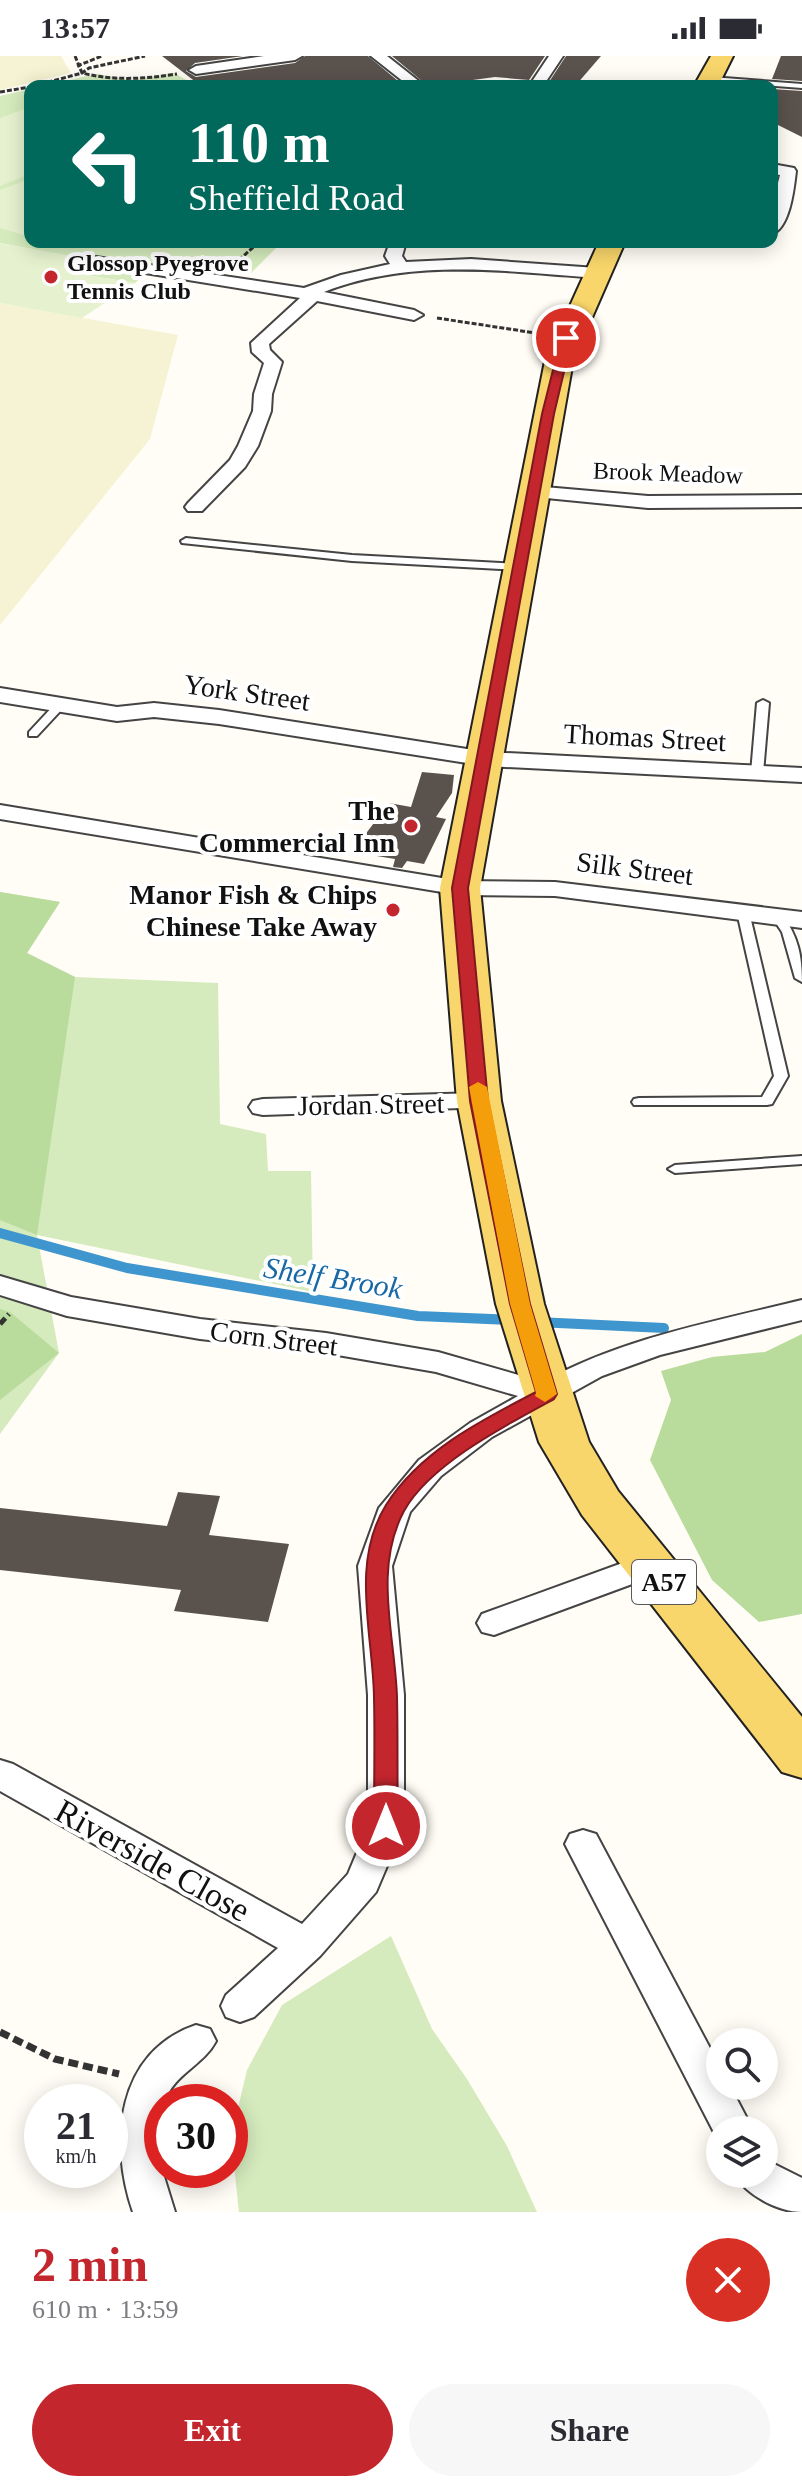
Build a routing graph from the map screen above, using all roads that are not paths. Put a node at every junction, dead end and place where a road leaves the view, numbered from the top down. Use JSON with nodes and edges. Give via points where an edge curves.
{"nodes":[{"id":1,"x":295,"y":56,"type":"edge"},
{"id":2,"x":378,"y":56,"type":"edge"},
{"id":3,"x":556,"y":56,"type":"edge"},
{"id":4,"x":722,"y":56,"type":"edge"},
{"id":5,"x":196,"y":70,"type":"road end"},
{"id":6,"x":410,"y":80,"type":"edge"},
{"id":7,"x":540,"y":80,"type":"edge"},
{"id":8,"x":709,"y":80,"type":"edge"},
{"id":9,"x":778,"y":85,"type":"edge"},
{"id":10,"x":802,"y":86,"type":"edge"},
{"id":11,"x":787,"y":171,"type":"edge"},
{"id":12,"x":778,"y":213,"type":"edge"},
{"id":13,"x":396,"y":248,"type":"edge"},
{"id":14,"x":604,"y":257,"type":"edge"},
{"id":15,"x":102,"y":261,"type":"dead end"},
{"id":16,"x":401,"y":267,"type":"junction"},
{"id":17,"x":311,"y":295,"type":"junction"},
{"id":18,"x":414,"y":315,"type":"road end"},
{"id":19,"x":185,"y":487,"type":"dead end"},
{"id":20,"x":210,"y":490,"type":"junction"},
{"id":21,"x":533,"y":492,"type":"junction"},
{"id":22,"x":802,"y":501,"type":"edge"},
{"id":23,"x":195,"y":507,"type":"dead end"},
{"id":24,"x":186,"y":541,"type":"dead end"},
{"id":25,"x":519,"y":567,"type":"junction"},
{"id":26,"x":0,"y":695,"type":"edge"},
{"id":27,"x":763,"y":703,"type":"dead end"},
{"id":28,"x":60,"y":705,"type":"junction"},
{"id":29,"x":33,"y":734,"type":"dead end"},
{"id":30,"x":486,"y":759,"type":"junction"},
{"id":31,"x":757,"y":773,"type":"junction"},
{"id":32,"x":802,"y":775,"type":"edge"},
{"id":33,"x":0,"y":812,"type":"edge"},
{"id":34,"x":460,"y":888,"type":"junction"},
{"id":35,"x":743,"y":912,"type":"junction"},
{"id":36,"x":790,"y":918,"type":"edge"},
{"id":37,"x":802,"y":978,"type":"edge"},
{"id":38,"x":479,"y":1101,"type":"junction"},
{"id":39,"x":639,"y":1102,"type":"dead end"},
{"id":40,"x":263,"y":1107,"type":"dead end"},
{"id":41,"x":802,"y":1160,"type":"edge"},
{"id":42,"x":675,"y":1169,"type":"dead end"},
{"id":43,"x":0,"y":1285,"type":"edge"},
{"id":44,"x":802,"y":1310,"type":"edge"},
{"id":45,"x":547,"y":1394,"type":"junction"},
{"id":46,"x":650,"y":1565,"type":"junction"},
{"id":47,"x":494,"y":1623,"type":"dead end"},
{"id":48,"x":802,"y":1757,"type":"edge"},
{"id":49,"x":0,"y":1774,"type":"edge"},
{"id":50,"x":583,"y":1844,"type":"dead end"},
{"id":51,"x":306,"y":1945,"type":"junction"},
{"id":52,"x":240,"y":2006,"type":"dead end"},
{"id":53,"x":196,"y":2041,"type":"dead end"},
{"id":54,"x":726,"y":2116,"type":"edge"},
{"id":55,"x":778,"y":2186,"type":"edge"},
{"id":56,"x":802,"y":2199,"type":"edge"},
{"id":57,"x":154,"y":2212,"type":"edge"}],
"edges":[{"from":1,"to":5,"type":"street"},
{"from":2,"to":6,"type":"street"},
{"from":3,"to":7,"type":"street"},
{"from":4,"to":8,"type":"main road"},
{"from":9,"to":10,"type":"lane"},
{"from":11,"to":12,"type":"street"},
{"from":13,"to":16,"type":"street","via":[[393,256]]},
{"from":14,"to":16,"type":"street"},
{"from":14,"to":21,"type":"main road","number":"A57","via":[[566,338]]},
{"from":15,"to":17,"type":"street"},
{"from":16,"to":17,"type":"street","via":[[359,275]]},
{"from":17,"to":18,"type":"street"},
{"from":17,"to":20,"type":"street","via":[[260,343],[261,352],[273,362],[262,411],[238,463]]},
{"from":19,"to":20,"type":"street"},
{"from":20,"to":23,"type":"street"},
{"from":21,"to":22,"type":"street","name":"Brook Meadow","via":[[648,502]]},
{"from":21,"to":25,"type":"main road","number":"A57"},
{"from":24,"to":25,"type":"lane","via":[[314,556]]},
{"from":25,"to":30,"type":"main road","number":"A57"},
{"from":26,"to":28,"type":"street","name":"York Street"},
{"from":27,"to":31,"type":"lane"},
{"from":28,"to":29,"type":"lane"},
{"from":28,"to":30,"type":"street","name":"York Street","via":[[117,714],[154,710],[219,717]]},
{"from":30,"to":31,"type":"street","name":"Thomas Street"},
{"from":30,"to":34,"type":"main road","number":"A57"},
{"from":31,"to":32,"type":"street","name":"Thomas Street"},
{"from":33,"to":34,"type":"street","name":"Silk Street"},
{"from":34,"to":35,"type":"street","name":"Silk Street","via":[[555,889]]},
{"from":34,"to":38,"type":"main road","number":"A57"},
{"from":35,"to":36,"type":"street","name":"Silk Street"},
{"from":35,"to":39,"type":"lane","via":[[781,1076],[767,1101]]},
{"from":36,"to":37,"type":"lane","via":[[788,932]]},
{"from":38,"to":40,"type":"street","name":"Jordan Street"},
{"from":38,"to":45,"type":"main road","number":"A57","via":[[524,1319]]},
{"from":41,"to":42,"type":"lane"},
{"from":43,"to":45,"type":"street","name":"Corn Street","via":[[67,1306],[438,1362]]},
{"from":44,"to":45,"type":"street","via":[[651,1347],[591,1369]]},
{"from":45,"to":46,"type":"main road","number":"A57","via":[[564,1442],[600,1503]]},
{"from":45,"to":51,"type":"street","via":[[481,1430],[430,1468],[395,1508],[375,1566],[386,1695],[386,1826],[363,1882]]},
{"from":46,"to":47,"type":"street"},
{"from":46,"to":48,"type":"main road","number":"A57"},
{"from":49,"to":51,"type":"street","name":"Riverside Close"},
{"from":50,"to":54,"type":"street"},
{"from":51,"to":52,"type":"street"},
{"from":53,"to":57,"type":"street","via":[[151,2081],[142,2123],[144,2187]]},
{"from":55,"to":56,"type":"street"}]}
